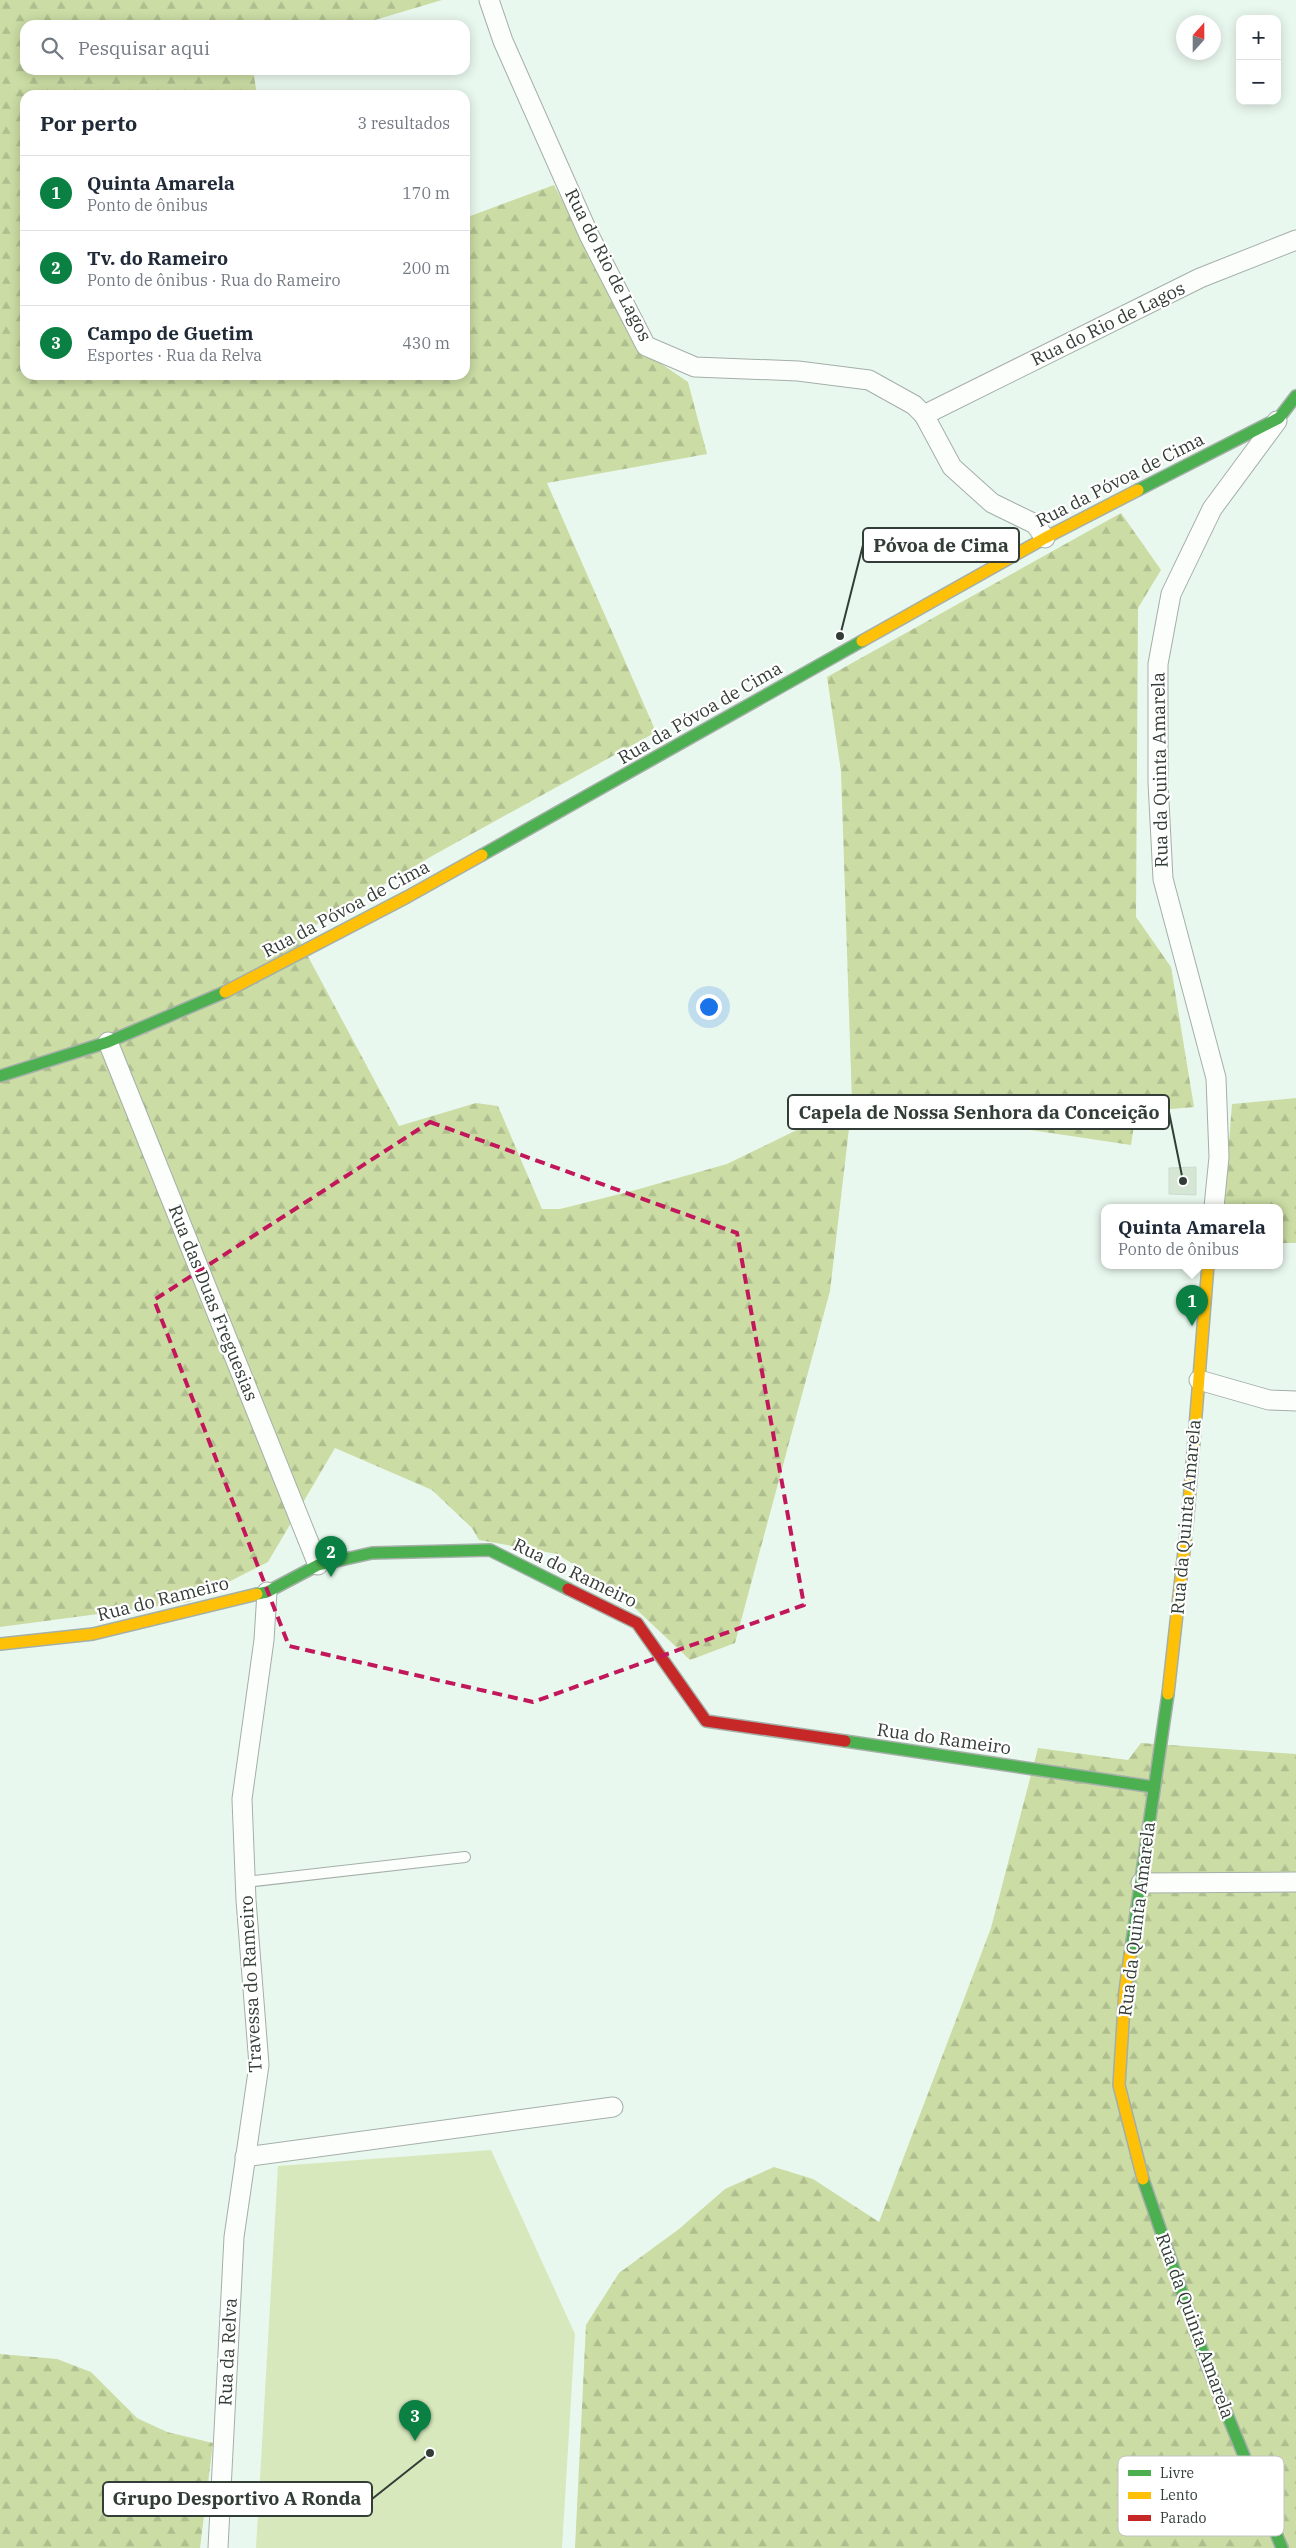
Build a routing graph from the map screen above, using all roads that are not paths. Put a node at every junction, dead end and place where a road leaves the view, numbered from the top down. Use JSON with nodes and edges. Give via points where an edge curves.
{"nodes":[{"id":1,"x":489,"y":0,"type":"edge"},
{"id":2,"x":1296,"y":240,"type":"edge"},
{"id":3,"x":1296,"y":396,"type":"edge"},
{"id":4,"x":924,"y":415,"type":"junction"},
{"id":5,"x":1279,"y":418,"type":"junction"},
{"id":6,"x":1045,"y":538,"type":"junction"},
{"id":7,"x":108,"y":1042,"type":"junction"},
{"id":8,"x":0,"y":1076,"type":"edge"},
{"id":9,"x":1214,"y":1204,"type":"edge"},
{"id":10,"x":1208,"y":1269,"type":"edge"},
{"id":11,"x":1199,"y":1380,"type":"junction"},
{"id":12,"x":1296,"y":1401,"type":"edge"},
{"id":13,"x":318,"y":1565,"type":"junction"},
{"id":14,"x":266,"y":1592,"type":"junction"},
{"id":15,"x":0,"y":1644,"type":"edge"},
{"id":16,"x":1154,"y":1788,"type":"junction"},
{"id":17,"x":465,"y":1857,"type":"dead end"},
{"id":18,"x":246,"y":1882,"type":"junction"},
{"id":19,"x":1296,"y":1882,"type":"edge"},
{"id":20,"x":1141,"y":1883,"type":"junction"},
{"id":21,"x":613,"y":2107,"type":"dead end"},
{"id":22,"x":246,"y":2157,"type":"junction"},
{"id":23,"x":1244,"y":2456,"type":"edge"},
{"id":24,"x":1277,"y":2536,"type":"edge"},
{"id":25,"x":218,"y":2548,"type":"edge"},
{"id":26,"x":1282,"y":2548,"type":"edge"}],
"edges":[{"from":1,"to":4,"type":"street","name":"Rua do Rio de Lagos","via":[[503,41],[589,235],[646,346],[695,367],[798,371],[868,380],[914,405]]},
{"from":2,"to":4,"type":"street","name":"Rua do Rio de Lagos","via":[[1200,278]]},
{"from":3,"to":5,"type":"street","name":"Rua da Póvoa de Cima"},
{"from":4,"to":6,"type":"street","name":"Rua do Rio de Lagos","via":[[952,467],[992,502],[1035,524]]},
{"from":5,"to":6,"type":"street","name":"Rua da Póvoa de Cima"},
{"from":5,"to":9,"type":"street","name":"Rua da Quinta Amarela","via":[[1212,509],[1171,594],[1158,664],[1162,879],[1216,1078],[1219,1157]]},
{"from":6,"to":7,"type":"street","name":"Rua da Póvoa de Cima","via":[[408,898],[222,994]]},
{"from":7,"to":8,"type":"street","name":"Rua da Póvoa de Cima"},
{"from":7,"to":13,"type":"street","name":"Rua das Duas Freguesias"},
{"from":10,"to":11,"type":"street","name":"Rua da Quinta Amarela"},
{"from":11,"to":12,"type":"street","via":[[1269,1400]]},
{"from":11,"to":16,"type":"street","name":"Rua da Quinta Amarela","via":[[1188,1515],[1166,1714]]},
{"from":13,"to":14,"type":"street","name":"Rua do Rameiro"},
{"from":13,"to":16,"type":"street","name":"Rua do Rameiro","via":[[372,1552],[490,1550],[637,1623],[706,1721]]},
{"from":14,"to":15,"type":"street","name":"Rua do Rameiro","via":[[93,1634]]},
{"from":14,"to":18,"type":"street","name":"Travessa do Rameiro","via":[[264,1640],[242,1799]]},
{"from":16,"to":20,"type":"street","name":"Rua da Quinta Amarela"},
{"from":17,"to":18,"type":"lane"},
{"from":18,"to":22,"type":"street","name":"Travessa do Rameiro","via":[[258,2065]]},
{"from":19,"to":20,"type":"street"},
{"from":20,"to":23,"type":"street","name":"Rua da Quinta Amarela","via":[[1125,1991],[1119,2085],[1151,2207],[1208,2368]]},
{"from":21,"to":22,"type":"street"},
{"from":22,"to":25,"type":"street","name":"Rua da Relva","via":[[234,2237]]},
{"from":24,"to":26,"type":"street","name":"Rua da Quinta Amarela"}]}
